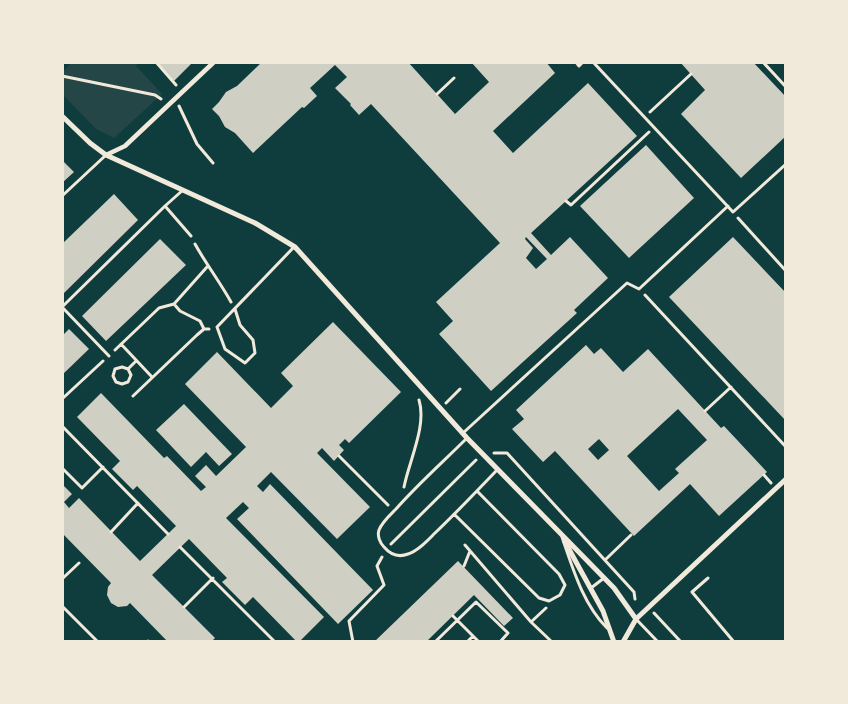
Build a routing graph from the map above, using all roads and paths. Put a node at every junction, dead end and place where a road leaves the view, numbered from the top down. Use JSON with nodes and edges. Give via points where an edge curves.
{"nodes":[{"id":1,"x":156,"y":62,"type":"edge"},
{"id":2,"x":214,"y":62,"type":"edge"},
{"id":3,"x":576,"y":62,"type":"edge"},
{"id":4,"x":583,"y":62,"type":"edge"},
{"id":5,"x":593,"y":62,"type":"edge"},
{"id":6,"x":763,"y":62,"type":"edge"},
{"id":7,"x":691,"y":74,"type":"dead end"},
{"id":8,"x":62,"y":76,"type":"edge"},
{"id":9,"x":454,"y":78,"type":"dead end"},
{"id":10,"x":786,"y":87,"type":"edge"},
{"id":11,"x":184,"y":92,"type":"junction"},
{"id":12,"x":437,"y":94,"type":"dead end"},
{"id":13,"x":176,"y":100,"type":"junction"},
{"id":14,"x":170,"y":105,"type":"junction"},
{"id":15,"x":62,"y":116,"type":"edge"},
{"id":16,"x":644,"y":118,"type":"junction"},
{"id":17,"x":653,"y":128,"type":"junction"},
{"id":18,"x":106,"y":155,"type":"junction"},
{"id":19,"x":213,"y":162,"type":"dead end"},
{"id":20,"x":786,"y":164,"type":"edge"},
{"id":21,"x":183,"y":190,"type":"junction"},
{"id":22,"x":62,"y":196,"type":"edge"},
{"id":23,"x":566,"y":201,"type":"dead end"},
{"id":24,"x":165,"y":206,"type":"junction"},
{"id":25,"x":728,"y":206,"type":"junction"},
{"id":26,"x":733,"y":212,"type":"junction"},
{"id":27,"x":191,"y":236,"type":"joint"},
{"id":28,"x":295,"y":247,"type":"junction"},
{"id":29,"x":207,"y":266,"type":"junction"},
{"id":30,"x":786,"y":271,"type":"edge"},
{"id":31,"x":639,"y":288,"type":"junction"},
{"id":32,"x":174,"y":304,"type":"junction"},
{"id":33,"x":62,"y":307,"type":"edge"},
{"id":34,"x":235,"y":309,"type":"junction"},
{"id":35,"x":217,"y":327,"type":"junction"},
{"id":36,"x":204,"y":329,"type":"junction"},
{"id":37,"x":121,"y":344,"type":"junction"},
{"id":38,"x":109,"y":356,"type":"junction"},
{"id":39,"x":136,"y":362,"type":"junction"},
{"id":40,"x":128,"y":369,"type":"junction"},
{"id":41,"x":152,"y":377,"type":"junction"},
{"id":42,"x":731,"y":387,"type":"junction"},
{"id":43,"x":460,"y":389,"type":"dead end"},
{"id":44,"x":133,"y":396,"type":"dead end"},
{"id":45,"x":417,"y":396,"type":"dead end"},
{"id":46,"x":62,"y":399,"type":"edge"},
{"id":47,"x":440,"y":408,"type":"junction"},
{"id":48,"x":705,"y":411,"type":"dead end"},
{"id":49,"x":62,"y":426,"type":"edge"},
{"id":50,"x":462,"y":433,"type":"junction"},
{"id":51,"x":466,"y":438,"type":"junction"},
{"id":52,"x":786,"y":447,"type":"edge"},
{"id":53,"x":482,"y":454,"type":"junction"},
{"id":54,"x":339,"y":456,"type":"dead end"},
{"id":55,"x":103,"y":467,"type":"junction"},
{"id":56,"x":62,"y":468,"type":"edge"},
{"id":57,"x":497,"y":470,"type":"junction"},
{"id":58,"x":786,"y":479,"type":"edge"},
{"id":59,"x":477,"y":491,"type":"junction"},
{"id":60,"x":138,"y":503,"type":"junction"},
{"id":61,"x":401,"y":503,"type":"junction"},
{"id":62,"x":394,"y":511,"type":"junction"},
{"id":63,"x":454,"y":514,"type":"junction"},
{"id":64,"x":111,"y":532,"type":"dead end"},
{"id":65,"x":168,"y":534,"type":"dead end"},
{"id":66,"x":631,"y":535,"type":"dead end"},
{"id":67,"x":562,"y":538,"type":"junction"},
{"id":68,"x":465,"y":545,"type":"dead end"},
{"id":69,"x":180,"y":547,"type":"dead end"},
{"id":70,"x":386,"y":550,"type":"junction"},
{"id":71,"x":470,"y":551,"type":"junction"},
{"id":72,"x":605,"y":560,"type":"junction"},
{"id":73,"x":79,"y":563,"type":"dead end"},
{"id":74,"x":464,"y":566,"type":"dead end"},
{"id":75,"x":213,"y":578,"type":"junction"},
{"id":76,"x":604,"y":578,"type":"junction"},
{"id":77,"x":708,"y":578,"type":"dead end"},
{"id":78,"x":62,"y":579,"type":"edge"},
{"id":79,"x":590,"y":588,"type":"junction"},
{"id":80,"x":634,"y":592,"type":"junction"},
{"id":81,"x":549,"y":601,"type":"junction"},
{"id":82,"x":62,"y":606,"type":"edge"},
{"id":83,"x":184,"y":607,"type":"dead end"},
{"id":84,"x":649,"y":607,"type":"junction"},
{"id":85,"x":453,"y":616,"type":"dead end"},
{"id":86,"x":457,"y":620,"type":"junction"},
{"id":87,"x":636,"y":620,"type":"junction"},
{"id":88,"x":531,"y":622,"type":"junction"},
{"id":89,"x":610,"y":630,"type":"junction"},
{"id":90,"x":473,"y":636,"type":"junction"},
{"id":91,"x":438,"y":641,"type":"edge"},
{"id":92,"x":98,"y":642,"type":"edge"},
{"id":93,"x":275,"y":642,"type":"edge"},
{"id":94,"x":353,"y":642,"type":"edge"},
{"id":95,"x":467,"y":642,"type":"edge"},
{"id":96,"x":479,"y":642,"type":"edge"},
{"id":97,"x":500,"y":642,"type":"edge"},
{"id":98,"x":552,"y":642,"type":"edge"},
{"id":99,"x":614,"y":642,"type":"edge"},
{"id":100,"x":623,"y":642,"type":"edge"},
{"id":101,"x":658,"y":642,"type":"edge"},
{"id":102,"x":681,"y":642,"type":"edge"},
{"id":103,"x":734,"y":642,"type":"edge"}],
"edges":[{"from":1,"to":11,"type":"path"},
{"from":2,"to":11,"type":"street"},
{"from":3,"to":4,"type":"lane","via":[[579,66]]},
{"from":5,"to":16,"type":"lane"},
{"from":6,"to":10,"type":"path"},
{"from":7,"to":16,"type":"path"},
{"from":8,"to":14,"type":"path","via":[[155,95]]},
{"from":9,"to":12,"type":"path"},
{"from":11,"to":13,"type":"street"},
{"from":13,"to":14,"type":"street"},
{"from":13,"to":19,"type":"path","via":[[197,144]]},
{"from":14,"to":18,"type":"street","via":[[125,146]]},
{"from":15,"to":18,"type":"street"},
{"from":16,"to":17,"type":"lane"},
{"from":17,"to":23,"type":"path","via":[[571,205]]},
{"from":17,"to":25,"type":"lane"},
{"from":18,"to":21,"type":"street"},
{"from":18,"to":22,"type":"lane"},
{"from":20,"to":26,"type":"lane"},
{"from":21,"to":24,"type":"lane"},
{"from":21,"to":28,"type":"street","via":[[255,223]]},
{"from":24,"to":27,"type":"lane"},
{"from":24,"to":33,"type":"lane"},
{"from":25,"to":26,"type":"lane"},
{"from":25,"to":31,"type":"lane"},
{"from":26,"to":30,"type":"path"},
{"from":27,"to":29,"type":"path"},
{"from":28,"to":34,"type":"lane"},
{"from":28,"to":47,"type":"street"},
{"from":29,"to":32,"type":"path"},
{"from":29,"to":34,"type":"path"},
{"from":31,"to":42,"type":"path"},
{"from":31,"to":50,"type":"lane","via":[[627,283]]},
{"from":32,"to":36,"type":"path","via":[[180,311],[200,321]]},
{"from":32,"to":37,"type":"path","via":[[159,308]]},
{"from":33,"to":38,"type":"lane"},
{"from":34,"to":35,"type":"lane"},
{"from":34,"to":35,"type":"lane","via":[[240,325],[253,340],[255,353],[245,362],[225,349]]},
{"from":35,"to":36,"type":"path"},
{"from":36,"to":41,"type":"path"},
{"from":37,"to":38,"type":"path"},
{"from":37,"to":39,"type":"path"},
{"from":38,"to":46,"type":"path"},
{"from":39,"to":40,"type":"path"},
{"from":39,"to":41,"type":"path"},
{"from":40,"to":40,"type":"path","via":[[115,369],[113,376],[116,382],[128,382],[131,375]]},
{"from":41,"to":44,"type":"path"},
{"from":42,"to":48,"type":"path"},
{"from":42,"to":52,"type":"path"},
{"from":43,"to":47,"type":"path"},
{"from":45,"to":61,"type":"path","via":[[421,411]]},
{"from":47,"to":50,"type":"street"},
{"from":49,"to":55,"type":"path"},
{"from":50,"to":51,"type":"street"},
{"from":51,"to":53,"type":"street"},
{"from":51,"to":61,"type":"lane"},
{"from":53,"to":57,"type":"street"},
{"from":53,"to":70,"type":"path"},
{"from":53,"to":72,"type":"path","via":[[507,452]]},
{"from":54,"to":62,"type":"path"},
{"from":55,"to":56,"type":"path","via":[[82,488]]},
{"from":55,"to":60,"type":"path"},
{"from":57,"to":59,"type":"lane"},
{"from":57,"to":67,"type":"street"},
{"from":58,"to":84,"type":"street"},
{"from":59,"to":63,"type":"lane"},
{"from":59,"to":81,"type":"lane","via":[[560,574],[565,585],[560,595]]},
{"from":60,"to":64,"type":"path"},
{"from":60,"to":65,"type":"path"},
{"from":61,"to":62,"type":"lane"},
{"from":62,"to":70,"type":"lane","via":[[379,530],[381,544]]},
{"from":63,"to":70,"type":"lane","via":[[426,542],[406,555],[391,554]]},
{"from":63,"to":81,"type":"lane","via":[[532,592]]},
{"from":66,"to":72,"type":"path"},
{"from":67,"to":76,"type":"street"},
{"from":67,"to":79,"type":"street"},
{"from":67,"to":89,"type":"lane","via":[[579,585],[596,617]]},
{"from":68,"to":71,"type":"path"},
{"from":69,"to":75,"type":"path"},
{"from":70,"to":94,"type":"path","via":[[377,566],[384,585],[349,621]]},
{"from":71,"to":74,"type":"path"},
{"from":71,"to":88,"type":"path"},
{"from":72,"to":80,"type":"path"},
{"from":73,"to":78,"type":"path"},
{"from":75,"to":83,"type":"path"},
{"from":75,"to":93,"type":"path"},
{"from":76,"to":79,"type":"lane"},
{"from":76,"to":87,"type":"street"},
{"from":77,"to":103,"type":"lane","via":[[692,592]]},
{"from":79,"to":89,"type":"street"},
{"from":80,"to":84,"type":"path"},
{"from":80,"to":87,"type":"path"},
{"from":81,"to":88,"type":"path","via":[[548,607]]},
{"from":82,"to":92,"type":"path"},
{"from":84,"to":87,"type":"street"},
{"from":84,"to":102,"type":"path"},
{"from":85,"to":86,"type":"path"},
{"from":86,"to":90,"type":"path"},
{"from":86,"to":91,"type":"path"},
{"from":86,"to":97,"type":"path","via":[[476,602],[508,633]]},
{"from":87,"to":100,"type":"street"},
{"from":87,"to":101,"type":"lane"},
{"from":88,"to":98,"type":"path"},
{"from":89,"to":99,"type":"street"},
{"from":90,"to":95,"type":"path"},
{"from":90,"to":96,"type":"path"}]}
